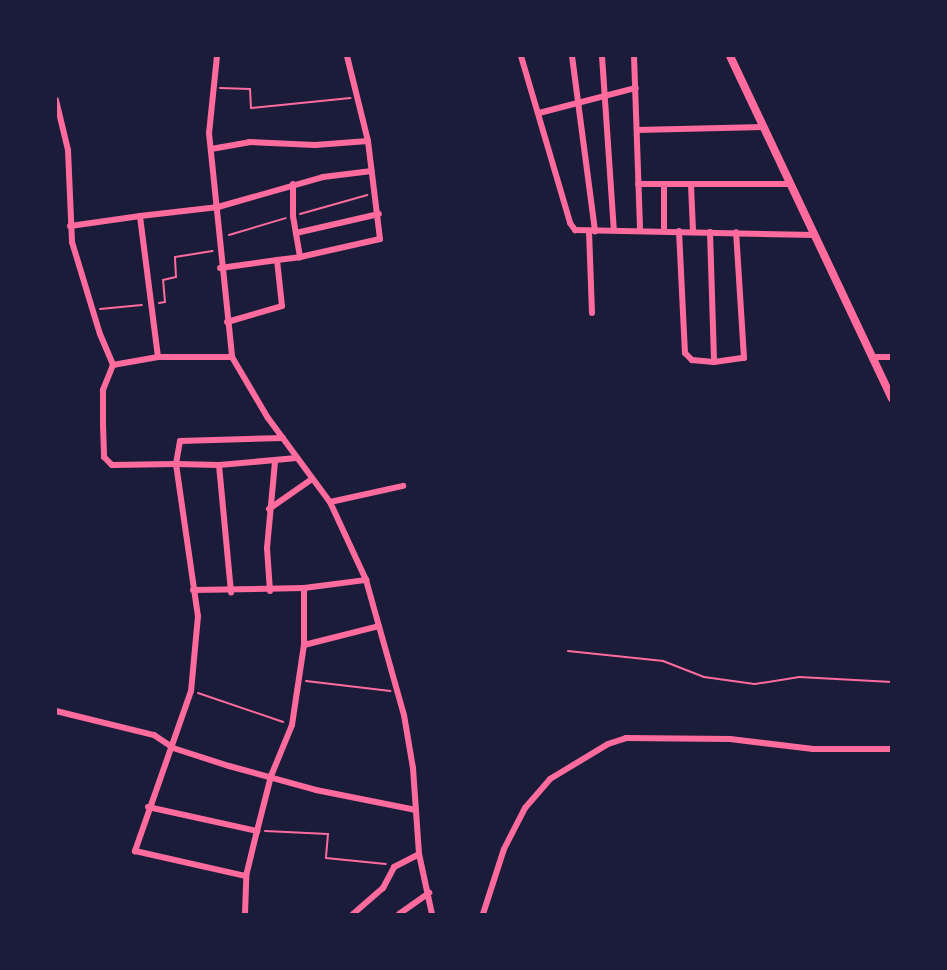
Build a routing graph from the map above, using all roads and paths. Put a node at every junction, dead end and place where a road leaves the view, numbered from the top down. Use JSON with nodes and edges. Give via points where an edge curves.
{"nodes":[{"id":1,"x":217,"y":56,"type":"edge"},
{"id":2,"x":347,"y":56,"type":"edge"},
{"id":3,"x":521,"y":56,"type":"edge"},
{"id":4,"x":572,"y":56,"type":"edge"},
{"id":5,"x":602,"y":56,"type":"edge"},
{"id":6,"x":634,"y":56,"type":"edge"},
{"id":7,"x":730,"y":56,"type":"edge"},
{"id":8,"x":214,"y":87,"type":"junction"},
{"id":9,"x":636,"y":88,"type":"junction"},
{"id":10,"x":606,"y":94,"type":"junction"},
{"id":11,"x":359,"y":98,"type":"junction"},
{"id":12,"x":56,"y":100,"type":"edge"},
{"id":13,"x":577,"y":102,"type":"junction"},
{"id":14,"x":539,"y":113,"type":"junction"},
{"id":15,"x":763,"y":127,"type":"junction"},
{"id":16,"x":637,"y":130,"type":"junction"},
{"id":17,"x":368,"y":141,"type":"junction"},
{"id":18,"x":211,"y":149,"type":"junction"},
{"id":19,"x":372,"y":171,"type":"junction"},
{"id":20,"x":293,"y":184,"type":"junction"},
{"id":21,"x":638,"y":184,"type":"junction"},
{"id":22,"x":691,"y":184,"type":"junction"},
{"id":23,"x":789,"y":184,"type":"junction"},
{"id":24,"x":664,"y":185,"type":"junction"},
{"id":25,"x":218,"y":207,"type":"junction"},
{"id":26,"x":379,"y":214,"type":"junction"},
{"id":27,"x":140,"y":216,"type":"junction"},
{"id":28,"x":70,"y":226,"type":"junction"},
{"id":29,"x":614,"y":230,"type":"junction"},
{"id":30,"x":592,"y":231,"type":"junction"},
{"id":31,"x":640,"y":231,"type":"junction"},
{"id":32,"x":664,"y":231,"type":"junction"},
{"id":33,"x":679,"y":231,"type":"junction"},
{"id":34,"x":693,"y":231,"type":"junction"},
{"id":35,"x":710,"y":232,"type":"junction"},
{"id":36,"x":736,"y":232,"type":"junction"},
{"id":37,"x":296,"y":233,"type":"junction"},
{"id":38,"x":815,"y":236,"type":"junction"},
{"id":39,"x":219,"y":250,"type":"junction"},
{"id":40,"x":300,"y":257,"type":"junction"},
{"id":41,"x":277,"y":260,"type":"junction"},
{"id":42,"x":220,"y":268,"type":"junction"},
{"id":43,"x":151,"y":304,"type":"junction"},
{"id":44,"x":92,"y":310,"type":"junction"},
{"id":45,"x":592,"y":313,"type":"dead end"},
{"id":46,"x":227,"y":322,"type":"junction"},
{"id":47,"x":158,"y":357,"type":"junction"},
{"id":48,"x":232,"y":357,"type":"junction"},
{"id":49,"x":872,"y":357,"type":"junction"},
{"id":50,"x":891,"y":357,"type":"edge"},
{"id":51,"x":714,"y":362,"type":"junction"},
{"id":52,"x":113,"y":365,"type":"junction"},
{"id":53,"x":891,"y":399,"type":"edge"},
{"id":54,"x":283,"y":438,"type":"junction"},
{"id":55,"x":297,"y":458,"type":"junction"},
{"id":56,"x":275,"y":462,"type":"junction"},
{"id":57,"x":176,"y":464,"type":"junction"},
{"id":58,"x":219,"y":465,"type":"junction"},
{"id":59,"x":312,"y":479,"type":"junction"},
{"id":60,"x":403,"y":486,"type":"dead end"},
{"id":61,"x":330,"y":502,"type":"junction"},
{"id":62,"x":269,"y":509,"type":"junction"},
{"id":63,"x":366,"y":580,"type":"junction"},
{"id":64,"x":304,"y":588,"type":"junction"},
{"id":65,"x":193,"y":590,"type":"junction"},
{"id":66,"x":270,"y":591,"type":"junction"},
{"id":67,"x":231,"y":592,"type":"junction"},
{"id":68,"x":379,"y":626,"type":"junction"},
{"id":69,"x":304,"y":645,"type":"junction"},
{"id":70,"x":568,"y":651,"type":"dead end"},
{"id":71,"x":298,"y":680,"type":"junction"},
{"id":72,"x":891,"y":682,"type":"edge"},
{"id":73,"x":191,"y":691,"type":"junction"},
{"id":74,"x":398,"y":692,"type":"junction"},
{"id":75,"x":56,"y":711,"type":"edge"},
{"id":76,"x":292,"y":725,"type":"junction"},
{"id":77,"x":173,"y":748,"type":"junction"},
{"id":78,"x":891,"y":750,"type":"edge"},
{"id":79,"x":271,"y":776,"type":"junction"},
{"id":80,"x":148,"y":807,"type":"junction"},
{"id":81,"x":416,"y":810,"type":"junction"},
{"id":82,"x":257,"y":831,"type":"junction"},
{"id":83,"x":419,"y":854,"type":"junction"},
{"id":84,"x":394,"y":867,"type":"junction"},
{"id":85,"x":246,"y":876,"type":"junction"},
{"id":86,"x":429,"y":893,"type":"junction"},
{"id":87,"x":244,"y":915,"type":"edge"},
{"id":88,"x":353,"y":915,"type":"edge"},
{"id":89,"x":399,"y":915,"type":"edge"},
{"id":90,"x":432,"y":915,"type":"edge"},
{"id":91,"x":483,"y":915,"type":"edge"}],
"edges":[{"from":1,"to":8,"type":"street"},
{"from":2,"to":11,"type":"street"},
{"from":3,"to":14,"type":"street"},
{"from":4,"to":13,"type":"street"},
{"from":5,"to":10,"type":"street"},
{"from":6,"to":9,"type":"street"},
{"from":7,"to":15,"type":"main road"},
{"from":8,"to":11,"type":"path","via":[[250,89],[251,108]]},
{"from":8,"to":18,"type":"street"},
{"from":9,"to":10,"type":"street"},
{"from":9,"to":16,"type":"street"},
{"from":10,"to":13,"type":"street"},
{"from":10,"to":29,"type":"street"},
{"from":11,"to":17,"type":"street"},
{"from":12,"to":28,"type":"street","via":[[68,150]]},
{"from":13,"to":14,"type":"street"},
{"from":13,"to":30,"type":"street"},
{"from":14,"to":30,"type":"street","via":[[570,223],[575,230]]},
{"from":15,"to":16,"type":"street"},
{"from":15,"to":23,"type":"main road"},
{"from":16,"to":21,"type":"street"},
{"from":17,"to":18,"type":"street","via":[[315,145],[249,142]]},
{"from":17,"to":19,"type":"street"},
{"from":18,"to":25,"type":"street"},
{"from":19,"to":20,"type":"street"},
{"from":19,"to":26,"type":"street"},
{"from":20,"to":25,"type":"street"},
{"from":20,"to":37,"type":"street"},
{"from":21,"to":24,"type":"street"},
{"from":21,"to":31,"type":"street"},
{"from":22,"to":23,"type":"street"},
{"from":22,"to":24,"type":"street"},
{"from":22,"to":34,"type":"street"},
{"from":23,"to":38,"type":"main road"},
{"from":24,"to":32,"type":"street"},
{"from":25,"to":27,"type":"street"},
{"from":25,"to":39,"type":"street"},
{"from":26,"to":37,"type":"street"},
{"from":26,"to":40,"type":"street","via":[[378,242]]},
{"from":27,"to":28,"type":"street"},
{"from":27,"to":43,"type":"street"},
{"from":28,"to":44,"type":"street"},
{"from":29,"to":30,"type":"street"},
{"from":29,"to":31,"type":"street"},
{"from":30,"to":45,"type":"street"},
{"from":31,"to":32,"type":"street"},
{"from":32,"to":33,"type":"street"},
{"from":33,"to":34,"type":"street"},
{"from":33,"to":51,"type":"street","via":[[685,353],[692,360]]},
{"from":34,"to":35,"type":"street"},
{"from":35,"to":36,"type":"street"},
{"from":35,"to":51,"type":"street"},
{"from":36,"to":38,"type":"street"},
{"from":36,"to":51,"type":"street","via":[[744,358]]},
{"from":37,"to":40,"type":"street"},
{"from":38,"to":49,"type":"main road"},
{"from":39,"to":42,"type":"street"},
{"from":39,"to":43,"type":"path","via":[[175,257],[176,277],[163,280],[165,302]]},
{"from":40,"to":41,"type":"street"},
{"from":41,"to":42,"type":"street"},
{"from":41,"to":46,"type":"street","via":[[282,306]]},
{"from":42,"to":46,"type":"street"},
{"from":43,"to":44,"type":"path"},
{"from":43,"to":47,"type":"street"},
{"from":44,"to":52,"type":"street"},
{"from":46,"to":48,"type":"street"},
{"from":47,"to":48,"type":"street"},
{"from":47,"to":52,"type":"street"},
{"from":48,"to":54,"type":"street"},
{"from":49,"to":50,"type":"street"},
{"from":49,"to":53,"type":"main road"},
{"from":52,"to":57,"type":"street","via":[[103,390],[106,461],[122,467]]},
{"from":54,"to":55,"type":"street"},
{"from":54,"to":57,"type":"street","via":[[180,441]]},
{"from":55,"to":56,"type":"street"},
{"from":55,"to":59,"type":"street"},
{"from":56,"to":58,"type":"street"},
{"from":56,"to":62,"type":"street"},
{"from":57,"to":58,"type":"street"},
{"from":57,"to":65,"type":"street"},
{"from":58,"to":67,"type":"street"},
{"from":59,"to":61,"type":"street"},
{"from":59,"to":62,"type":"street"},
{"from":60,"to":61,"type":"street"},
{"from":61,"to":63,"type":"street"},
{"from":62,"to":66,"type":"street"},
{"from":63,"to":64,"type":"street"},
{"from":63,"to":68,"type":"street"},
{"from":64,"to":66,"type":"street"},
{"from":64,"to":69,"type":"street"},
{"from":65,"to":67,"type":"street"},
{"from":65,"to":73,"type":"street","via":[[198,642]]},
{"from":66,"to":67,"type":"street"},
{"from":68,"to":69,"type":"street"},
{"from":68,"to":74,"type":"street"},
{"from":69,"to":71,"type":"street"},
{"from":70,"to":72,"type":"path","via":[[663,660],[704,677],[755,684],[799,677]]},
{"from":71,"to":74,"type":"path"},
{"from":71,"to":76,"type":"street"},
{"from":73,"to":76,"type":"path"},
{"from":73,"to":77,"type":"street"},
{"from":74,"to":81,"type":"street","via":[[410,746]]},
{"from":75,"to":77,"type":"street","via":[[143,732]]},
{"from":76,"to":79,"type":"street"},
{"from":77,"to":79,"type":"street"},
{"from":77,"to":80,"type":"street"},
{"from":78,"to":91,"type":"street","via":[[813,749],[730,739],[626,738],[608,744],[550,779],[525,808],[504,849]]},
{"from":79,"to":81,"type":"street","via":[[316,790]]},
{"from":79,"to":82,"type":"street"},
{"from":80,"to":82,"type":"street"},
{"from":80,"to":85,"type":"street","via":[[135,852]]},
{"from":81,"to":83,"type":"street"},
{"from":82,"to":84,"type":"path","via":[[328,834],[326,858],[377,860]]},
{"from":82,"to":85,"type":"street"},
{"from":83,"to":84,"type":"street"},
{"from":83,"to":86,"type":"street"},
{"from":84,"to":88,"type":"street","via":[[383,888]]},
{"from":85,"to":87,"type":"street"},
{"from":86,"to":89,"type":"street"},
{"from":86,"to":90,"type":"street"}]}
